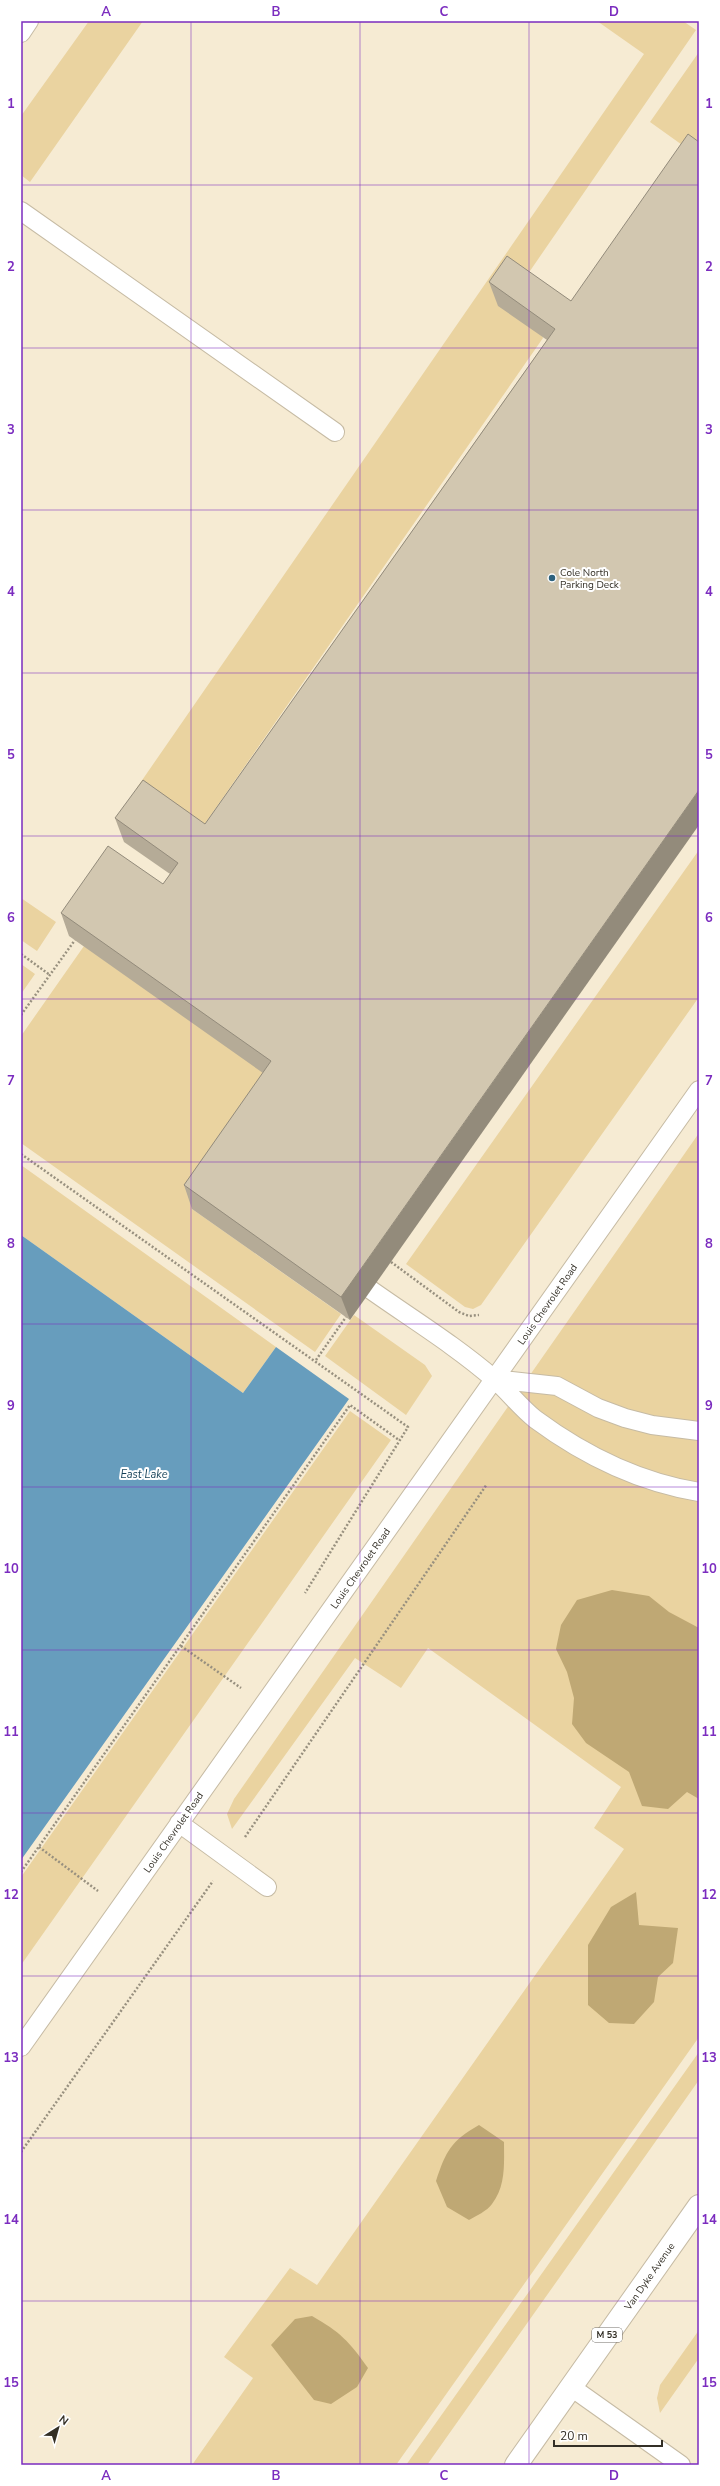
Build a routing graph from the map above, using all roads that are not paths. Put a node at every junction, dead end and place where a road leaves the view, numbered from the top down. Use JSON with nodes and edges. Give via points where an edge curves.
{"nodes":[{"id":1,"x":29,"y":21,"type":"edge"},
{"id":2,"x":21,"y":33,"type":"edge"},
{"id":3,"x":21,"y":211,"type":"edge"},
{"id":4,"x":335,"y":432,"type":"dead end"},
{"id":5,"x":699,"y":1090,"type":"edge"},
{"id":6,"x":371,"y":1290,"type":"dead end"},
{"id":7,"x":494,"y":1379,"type":"junction"},
{"id":8,"x":699,"y":1431,"type":"edge"},
{"id":9,"x":699,"y":1492,"type":"edge"},
{"id":10,"x":179,"y":1823,"type":"junction"},
{"id":11,"x":267,"y":1886,"type":"dead end"},
{"id":12,"x":21,"y":2047,"type":"edge"},
{"id":13,"x":699,"y":2206,"type":"edge"},
{"id":14,"x":571,"y":2386,"type":"junction"},
{"id":15,"x":516,"y":2465,"type":"edge"},
{"id":16,"x":680,"y":2465,"type":"edge"}],
"edges":[{"from":1,"to":2,"type":"lane"},
{"from":3,"to":4,"type":"lane"},
{"from":5,"to":7,"type":"lane","name":"Louis Chevrolet Road"},
{"from":6,"to":7,"type":"lane"},
{"from":7,"to":8,"type":"lane","via":[[557,1386],[570,1395],[625,1418],[652,1425]]},
{"from":7,"to":9,"type":"lane","via":[[534,1418],[605,1464],[657,1483]]},
{"from":7,"to":10,"type":"lane","name":"Louis Chevrolet Road"},
{"from":10,"to":11,"type":"lane"},
{"from":10,"to":12,"type":"lane","name":"Louis Chevrolet Road"},
{"from":13,"to":14,"type":"main road","name":"Van Dyke Avenue","number":"M 53"},
{"from":14,"to":15,"type":"main road","name":"Van Dyke Avenue","number":"M 53"},
{"from":14,"to":16,"type":"lane"}]}
